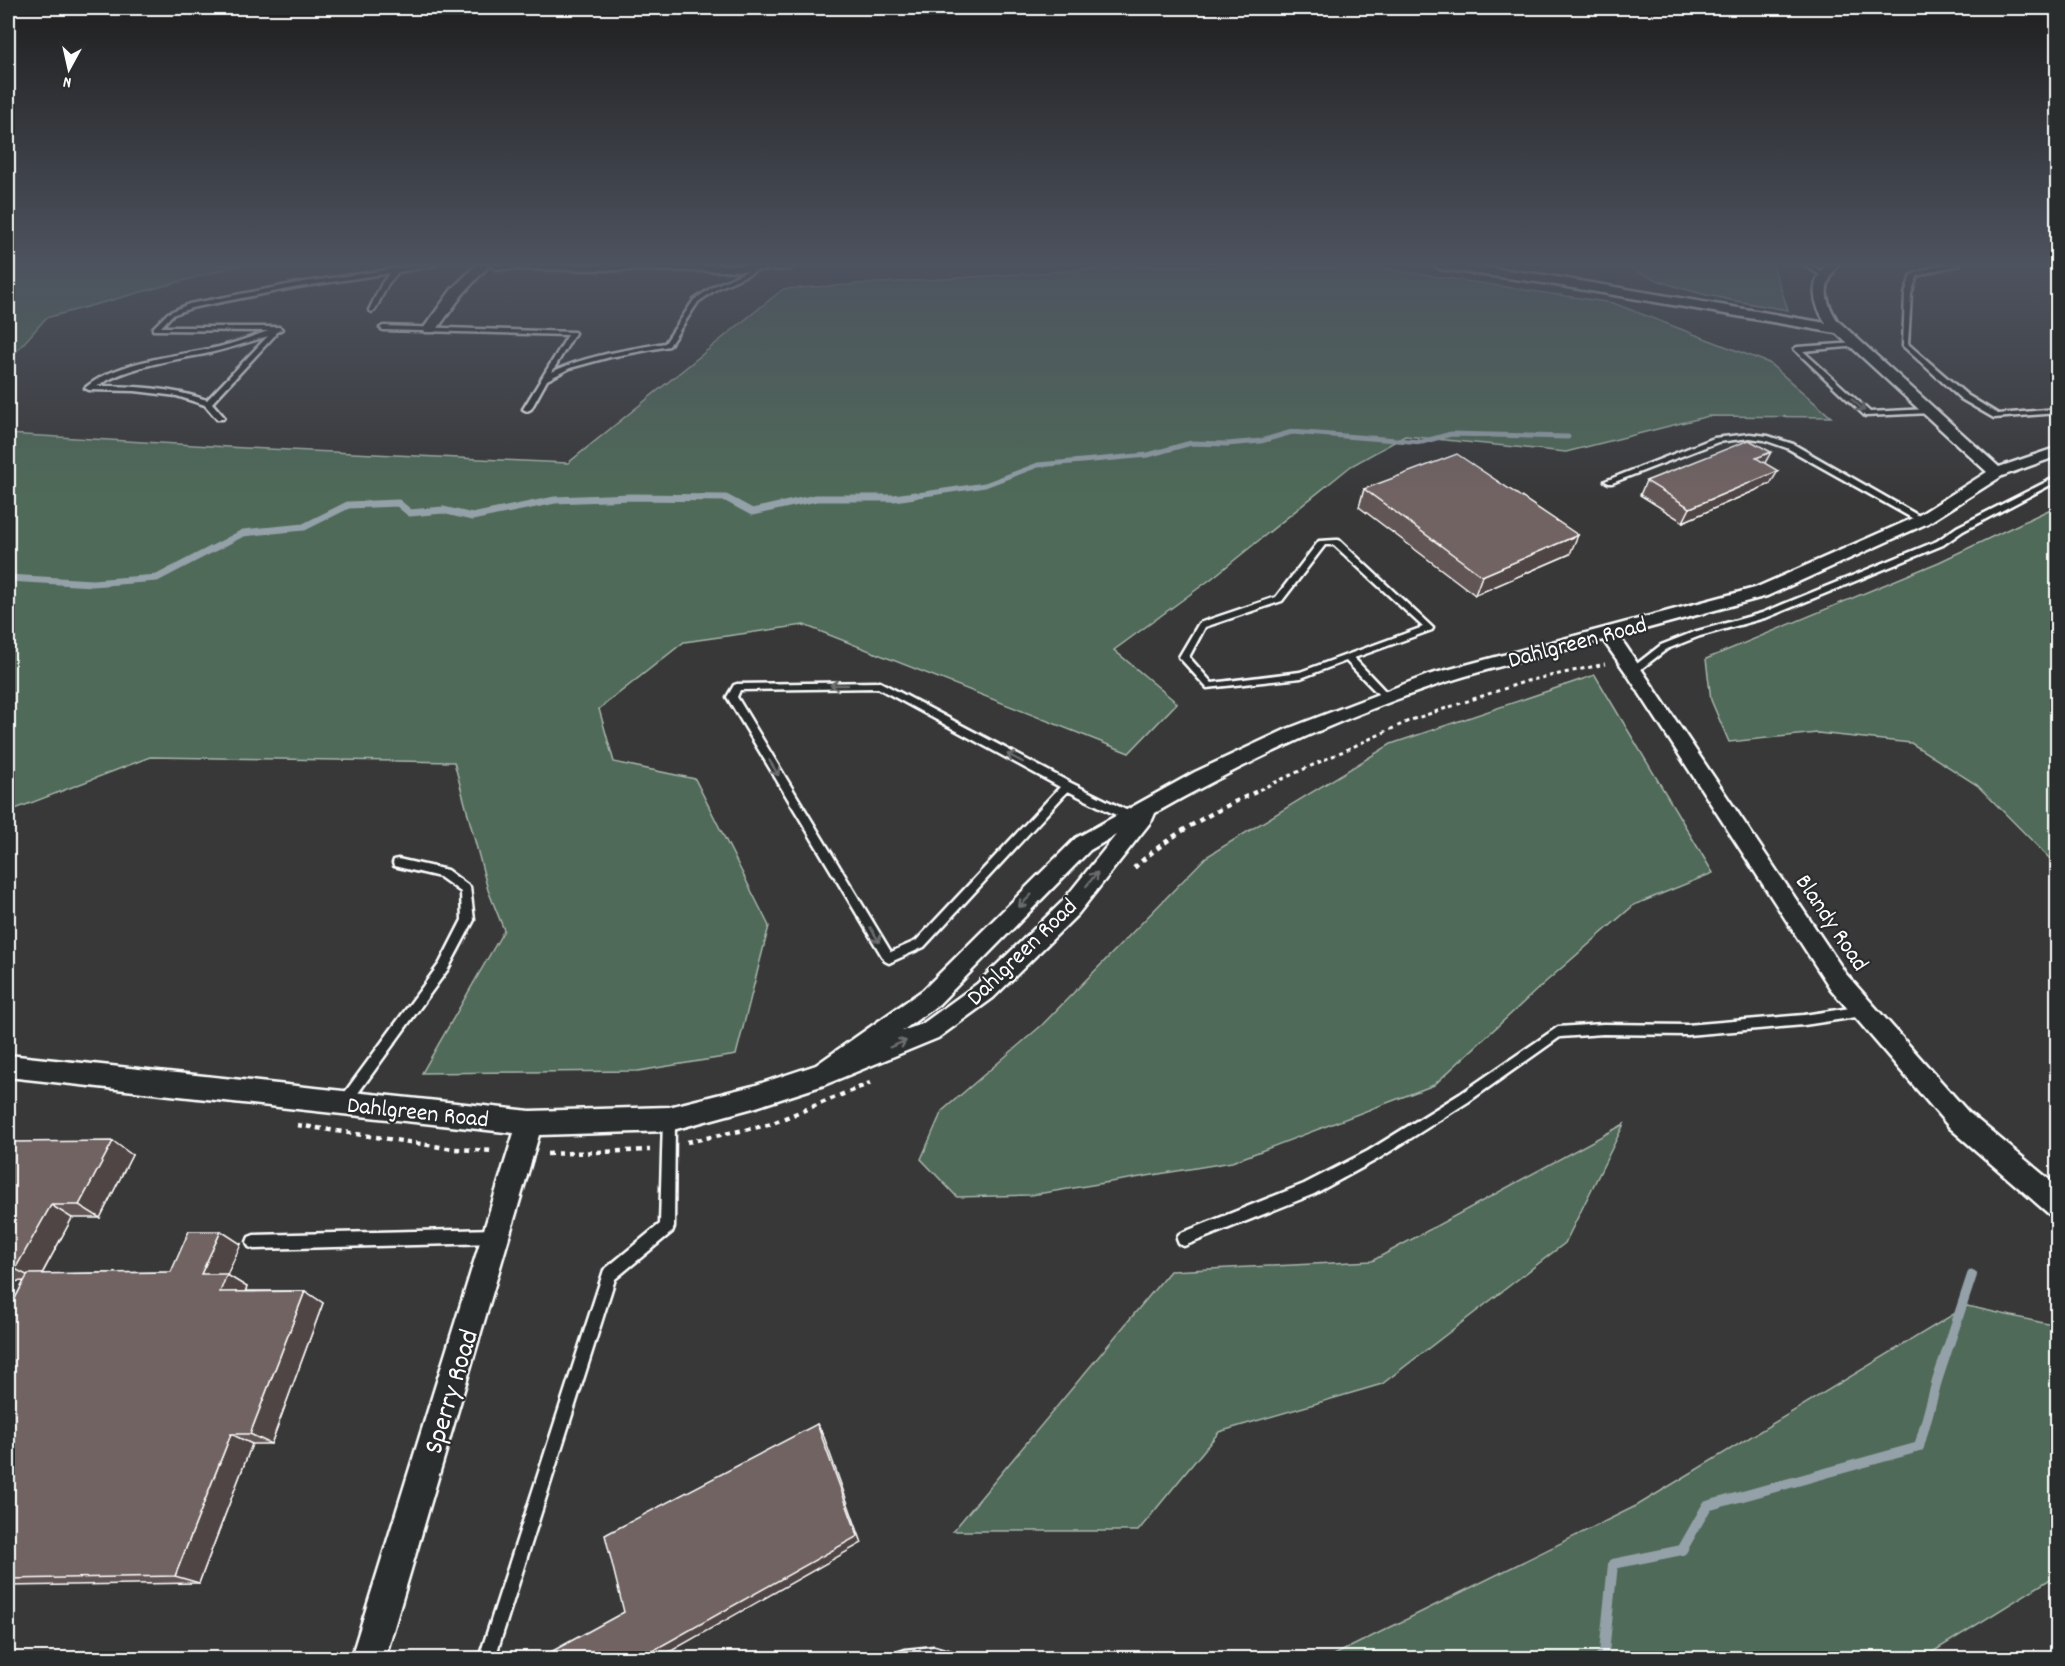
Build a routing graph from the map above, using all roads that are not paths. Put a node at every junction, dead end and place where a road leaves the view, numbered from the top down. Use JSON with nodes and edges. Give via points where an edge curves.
{"nodes":[{"id":1,"x":243,"y":343,"type":"edge"},
{"id":2,"x":263,"y":343,"type":"edge"},
{"id":3,"x":566,"y":343,"type":"edge"},
{"id":4,"x":669,"y":343,"type":"edge"},
{"id":5,"x":1853,"y":343,"type":"edge"},
{"id":6,"x":1905,"y":343,"type":"edge"},
{"id":7,"x":1856,"y":345,"type":"junction"},
{"id":8,"x":543,"y":380,"type":"junction"},
{"id":9,"x":208,"y":403,"type":"junction"},
{"id":10,"x":527,"y":410,"type":"dead end"},
{"id":11,"x":1928,"y":411,"type":"junction"},
{"id":12,"x":2058,"y":411,"type":"edge"},
{"id":13,"x":220,"y":417,"type":"dead end"},
{"id":14,"x":2058,"y":451,"type":"edge"},
{"id":15,"x":1997,"y":473,"type":"junction"},
{"id":16,"x":2058,"y":478,"type":"edge"},
{"id":17,"x":1609,"y":481,"type":"dead end"},
{"id":18,"x":1922,"y":520,"type":"junction"},
{"id":19,"x":1607,"y":633,"type":"junction"},
{"id":20,"x":1348,"y":657,"type":"junction"},
{"id":21,"x":1630,"y":665,"type":"junction"},
{"id":22,"x":1387,"y":698,"type":"junction"},
{"id":23,"x":1067,"y":786,"type":"junction"},
{"id":24,"x":1154,"y":802,"type":"junction"},
{"id":25,"x":1130,"y":817,"type":"junction"},
{"id":26,"x":398,"y":864,"type":"dead end"},
{"id":27,"x":1863,"y":1011,"type":"junction"},
{"id":28,"x":8,"y":1066,"type":"edge"},
{"id":29,"x":824,"y":1074,"type":"junction"},
{"id":30,"x":344,"y":1103,"type":"junction"},
{"id":31,"x":669,"y":1119,"type":"junction"},
{"id":32,"x":530,"y":1123,"type":"junction"},
{"id":33,"x":2058,"y":1205,"type":"edge"},
{"id":34,"x":496,"y":1236,"type":"junction"},
{"id":35,"x":1184,"y":1239,"type":"dead end"},
{"id":36,"x":254,"y":1242,"type":"dead end"},
{"id":37,"x":368,"y":1659,"type":"edge"},
{"id":38,"x":487,"y":1659,"type":"edge"},
{"id":39,"x":905,"y":1659,"type":"edge"},
{"id":40,"x":945,"y":1659,"type":"edge"}],
"edges":[{"from":1,"to":9,"type":"lane","via":[[137,367],[89,388],[177,392]]},
{"from":2,"to":9,"type":"lane"},
{"from":3,"to":8,"type":"lane"},
{"from":4,"to":8,"type":"lane","via":[[609,355]]},
{"from":5,"to":7,"type":"street"},
{"from":6,"to":12,"type":"lane","via":[[1964,397],[1997,416]]},
{"from":7,"to":11,"type":"street"},
{"from":7,"to":11,"type":"lane","one_way":true,"via":[[1797,349],[1868,414]]},
{"from":8,"to":10,"type":"lane"},
{"from":9,"to":13,"type":"lane"},
{"from":11,"to":15,"type":"street"},
{"from":14,"to":15,"type":"street","name":"Dahlgreen Road"},
{"from":15,"to":18,"type":"street","name":"Dahlgreen Road"},
{"from":16,"to":21,"type":"lane","via":[[1940,543],[1765,615],[1697,634]]},
{"from":17,"to":18,"type":"lane","via":[[1717,440],[1750,436],[1790,446]]},
{"from":18,"to":19,"type":"street","name":"Dahlgreen Road","via":[[1761,592]]},
{"from":19,"to":21,"type":"street","name":"Blandy Road"},
{"from":19,"to":22,"type":"street","name":"Dahlgreen Road","via":[[1435,679]]},
{"from":20,"to":20,"type":"lane","via":[[1429,628],[1336,542],[1322,543],[1279,600],[1202,625],[1184,657],[1210,686],[1301,675]]},
{"from":20,"to":22,"type":"lane"},
{"from":21,"to":27,"type":"street","name":"Blandy Road","via":[[1838,981]]},
{"from":22,"to":24,"type":"street","name":"Dahlgreen Road","via":[[1294,734]]},
{"from":23,"to":23,"type":"lane","one_way":true,"via":[[880,685],[738,687],[732,697],[889,958],[920,944]]},
{"from":23,"to":25,"type":"lane"},
{"from":24,"to":25,"type":"street","name":"Dahlgreen Road"},
{"from":29,"to":24,"type":"street","name":"Dahlgreen Road","one_way":true,"via":[[930,1031],[985,991],[1070,908]]},
{"from":25,"to":29,"type":"street","name":"Dahlgreen Road","one_way":true,"via":[[1083,844],[931,997]]},
{"from":26,"to":30,"type":"lane","via":[[443,873],[466,890],[468,920],[444,966]]},
{"from":27,"to":33,"type":"street","name":"Blandy Road","via":[[1959,1120]]},
{"from":27,"to":35,"type":"lane","via":[[1687,1030],[1558,1032],[1373,1155],[1309,1189]]},
{"from":28,"to":30,"type":"street","name":"Dahlgreen Road"},
{"from":29,"to":31,"type":"street","name":"Dahlgreen Road"},
{"from":30,"to":32,"type":"street","name":"Dahlgreen Road"},
{"from":31,"to":32,"type":"street","name":"Dahlgreen Road"},
{"from":31,"to":38,"type":"lane","via":[[667,1227],[609,1275]]},
{"from":32,"to":34,"type":"street","name":"Sperry Road"},
{"from":34,"to":36,"type":"lane"},
{"from":34,"to":37,"type":"street","name":"Sperry Road"},
{"from":39,"to":40,"type":"lane","via":[[934,1655]]}]}
